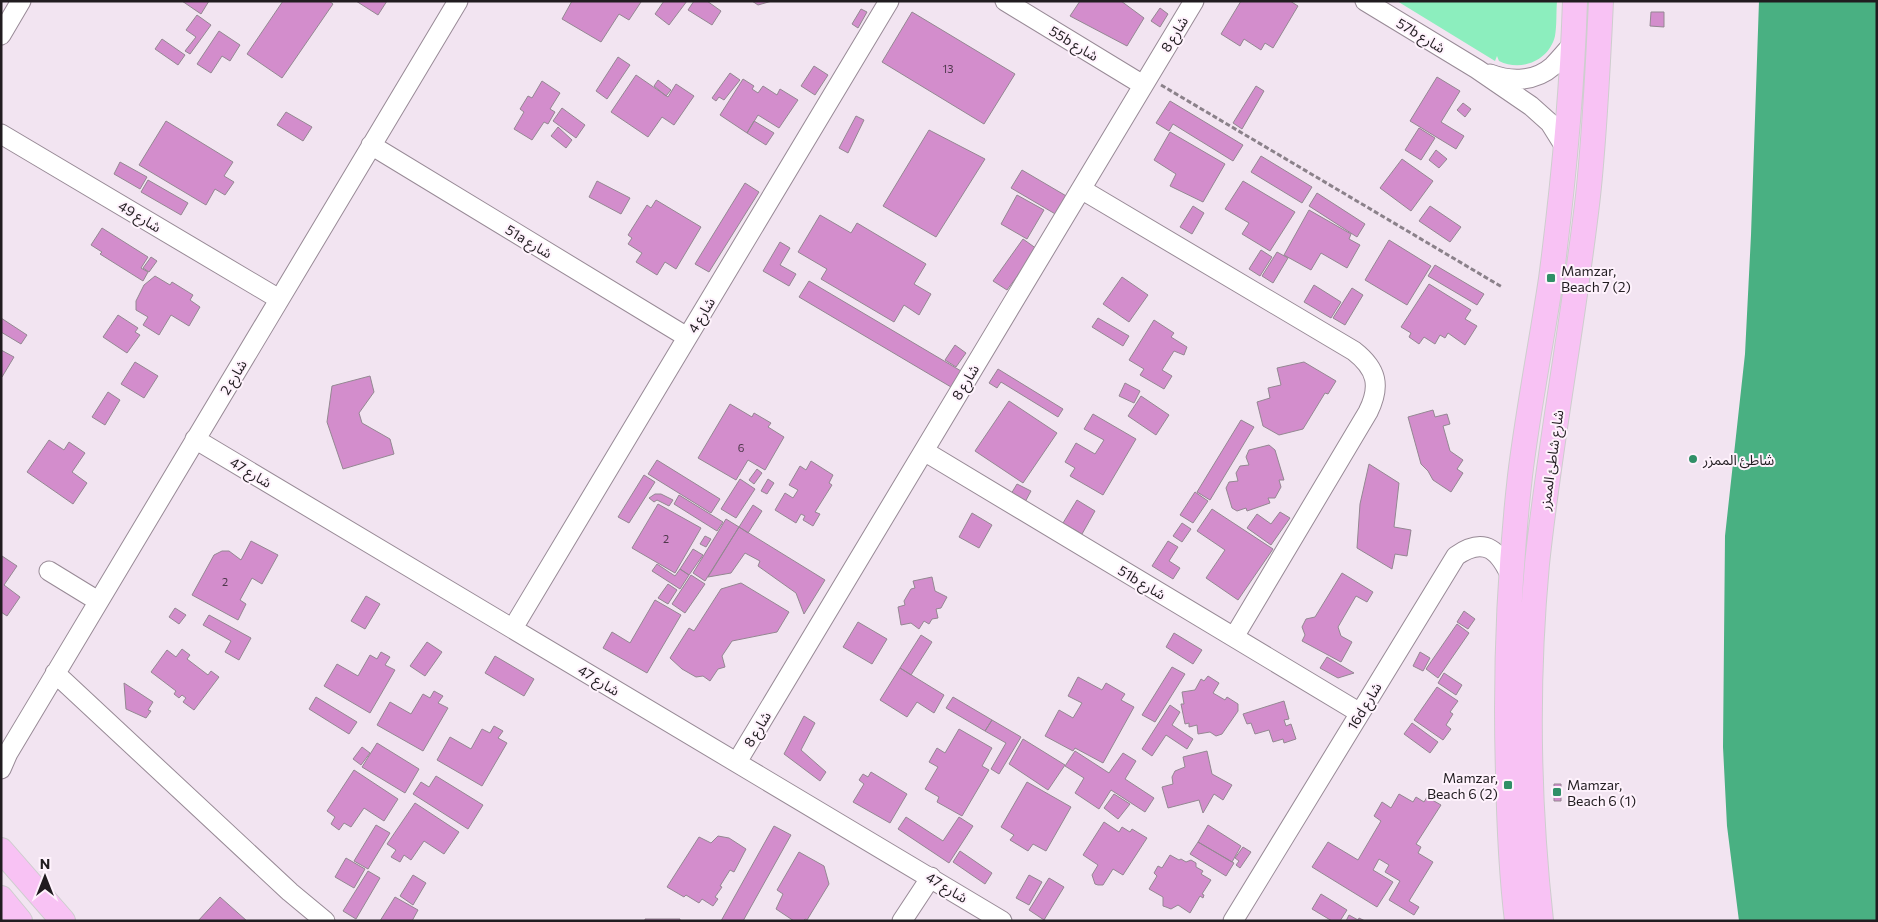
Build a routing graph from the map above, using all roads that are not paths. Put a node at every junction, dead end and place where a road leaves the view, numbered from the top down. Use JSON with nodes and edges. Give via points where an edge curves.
{"nodes":[{"id":1,"x":21,"y":1,"type":"edge"},
{"id":2,"x":458,"y":1,"type":"edge"},
{"id":3,"x":888,"y":1,"type":"edge"},
{"id":4,"x":1005,"y":1,"type":"edge"},
{"id":5,"x":1194,"y":1,"type":"edge"},
{"id":6,"x":1365,"y":1,"type":"edge"},
{"id":7,"x":1575,"y":1,"type":"edge"},
{"id":8,"x":1601,"y":1,"type":"edge"},
{"id":9,"x":1,"y":35,"type":"edge"},
{"id":10,"x":1574,"y":43,"type":"junction"},
{"id":11,"x":1477,"y":69,"type":"junction"},
{"id":12,"x":1146,"y":81,"type":"junction"},
{"id":13,"x":1,"y":134,"type":"edge"},
{"id":14,"x":371,"y":145,"type":"junction"},
{"id":15,"x":1565,"y":147,"type":"junction"},
{"id":16,"x":1081,"y":189,"type":"junction"},
{"id":17,"x":279,"y":299,"type":"junction"},
{"id":18,"x":688,"y":337,"type":"junction"},
{"id":19,"x":196,"y":439,"type":"junction"},
{"id":20,"x":924,"y":451,"type":"junction"},
{"id":21,"x":50,"y":571,"type":"dead end"},
{"id":22,"x":1512,"y":579,"type":"junction"},
{"id":23,"x":98,"y":601,"type":"junction"},
{"id":24,"x":513,"y":628,"type":"junction"},
{"id":25,"x":1234,"y":637,"type":"junction"},
{"id":26,"x":56,"y":673,"type":"junction"},
{"id":27,"x":1360,"y":712,"type":"junction"},
{"id":28,"x":3,"y":760,"type":"edge"},
{"id":29,"x":737,"y":762,"type":"junction"},
{"id":30,"x":1,"y":850,"type":"edge"},
{"id":31,"x":931,"y":877,"type":"junction"},
{"id":32,"x":1,"y":898,"type":"edge"},
{"id":33,"x":1517,"y":920,"type":"edge"},
{"id":34,"x":20,"y":921,"type":"edge"},
{"id":35,"x":63,"y":921,"type":"edge"},
{"id":36,"x":325,"y":921,"type":"edge"},
{"id":37,"x":902,"y":921,"type":"edge"},
{"id":38,"x":1002,"y":921,"type":"edge"},
{"id":39,"x":1233,"y":921,"type":"edge"},
{"id":40,"x":1541,"y":921,"type":"edge"}],
"edges":[{"from":1,"to":9,"type":"street"},
{"from":2,"to":14,"type":"street","name":"شارع 2"},
{"from":3,"to":18,"type":"street","name":"شارع 4"},
{"from":4,"to":12,"type":"street","name":"55b شارع"},
{"from":5,"to":12,"type":"street","name":"شارع 8"},
{"from":6,"to":11,"type":"street","name":"57b شارع"},
{"from":7,"to":10,"type":"main road","name":"شارع شاطئ الممزر"},
{"from":8,"to":40,"type":"main road","name":"شارع شاطئ الممزر","via":[[1588,196],[1537,565],[1530,729],[1534,844]]},
{"from":10,"to":11,"type":"street","name":"57b شارع","via":[[1553,66],[1535,77],[1507,80]]},
{"from":10,"to":15,"type":"main road","name":"شارع شاطئ الممزر"},
{"from":11,"to":15,"type":"street","name":"57b شارع","via":[[1543,114]]},
{"from":12,"to":16,"type":"street","name":"شارع 8"},
{"from":13,"to":17,"type":"street","name":"شارع 49"},
{"from":14,"to":17,"type":"street","name":"شارع 2"},
{"from":14,"to":18,"type":"street","name":"51a شارع"},
{"from":15,"to":22,"type":"main road","name":"شارع شاطئ الممزر","via":[[1551,278],[1520,478]]},
{"from":16,"to":20,"type":"street","name":"شارع 8"},
{"from":16,"to":25,"type":"street","via":[[1354,351],[1373,372],[1376,385],[1368,412]]},
{"from":17,"to":19,"type":"street","name":"شارع 2"},
{"from":18,"to":24,"type":"street","name":"شارع 4"},
{"from":19,"to":23,"type":"street","name":"شارع 2"},
{"from":19,"to":24,"type":"street","name":"شارع 47"},
{"from":20,"to":25,"type":"street","name":"51b شارع"},
{"from":20,"to":29,"type":"street","name":"شارع 8"},
{"from":21,"to":23,"type":"street"},
{"from":22,"to":27,"type":"street","name":"16d شارع","via":[[1504,561],[1487,548],[1466,549],[1456,556]]},
{"from":22,"to":33,"type":"main road","name":"شارع شاطئ الممزر","via":[[1506,731]]},
{"from":23,"to":26,"type":"street","name":"شارع 2"},
{"from":24,"to":29,"type":"street","name":"شارع 47"},
{"from":25,"to":27,"type":"street","name":"51b شارع"},
{"from":26,"to":28,"type":"street","name":"شارع 2"},
{"from":26,"to":36,"type":"street"},
{"from":27,"to":39,"type":"street","name":"16d شارع"},
{"from":29,"to":31,"type":"street","name":"شارع 47"},
{"from":30,"to":35,"type":"main road"},
{"from":31,"to":37,"type":"street"},
{"from":31,"to":38,"type":"street","name":"شارع 47"},
{"from":32,"to":34,"type":"main road"}]}
